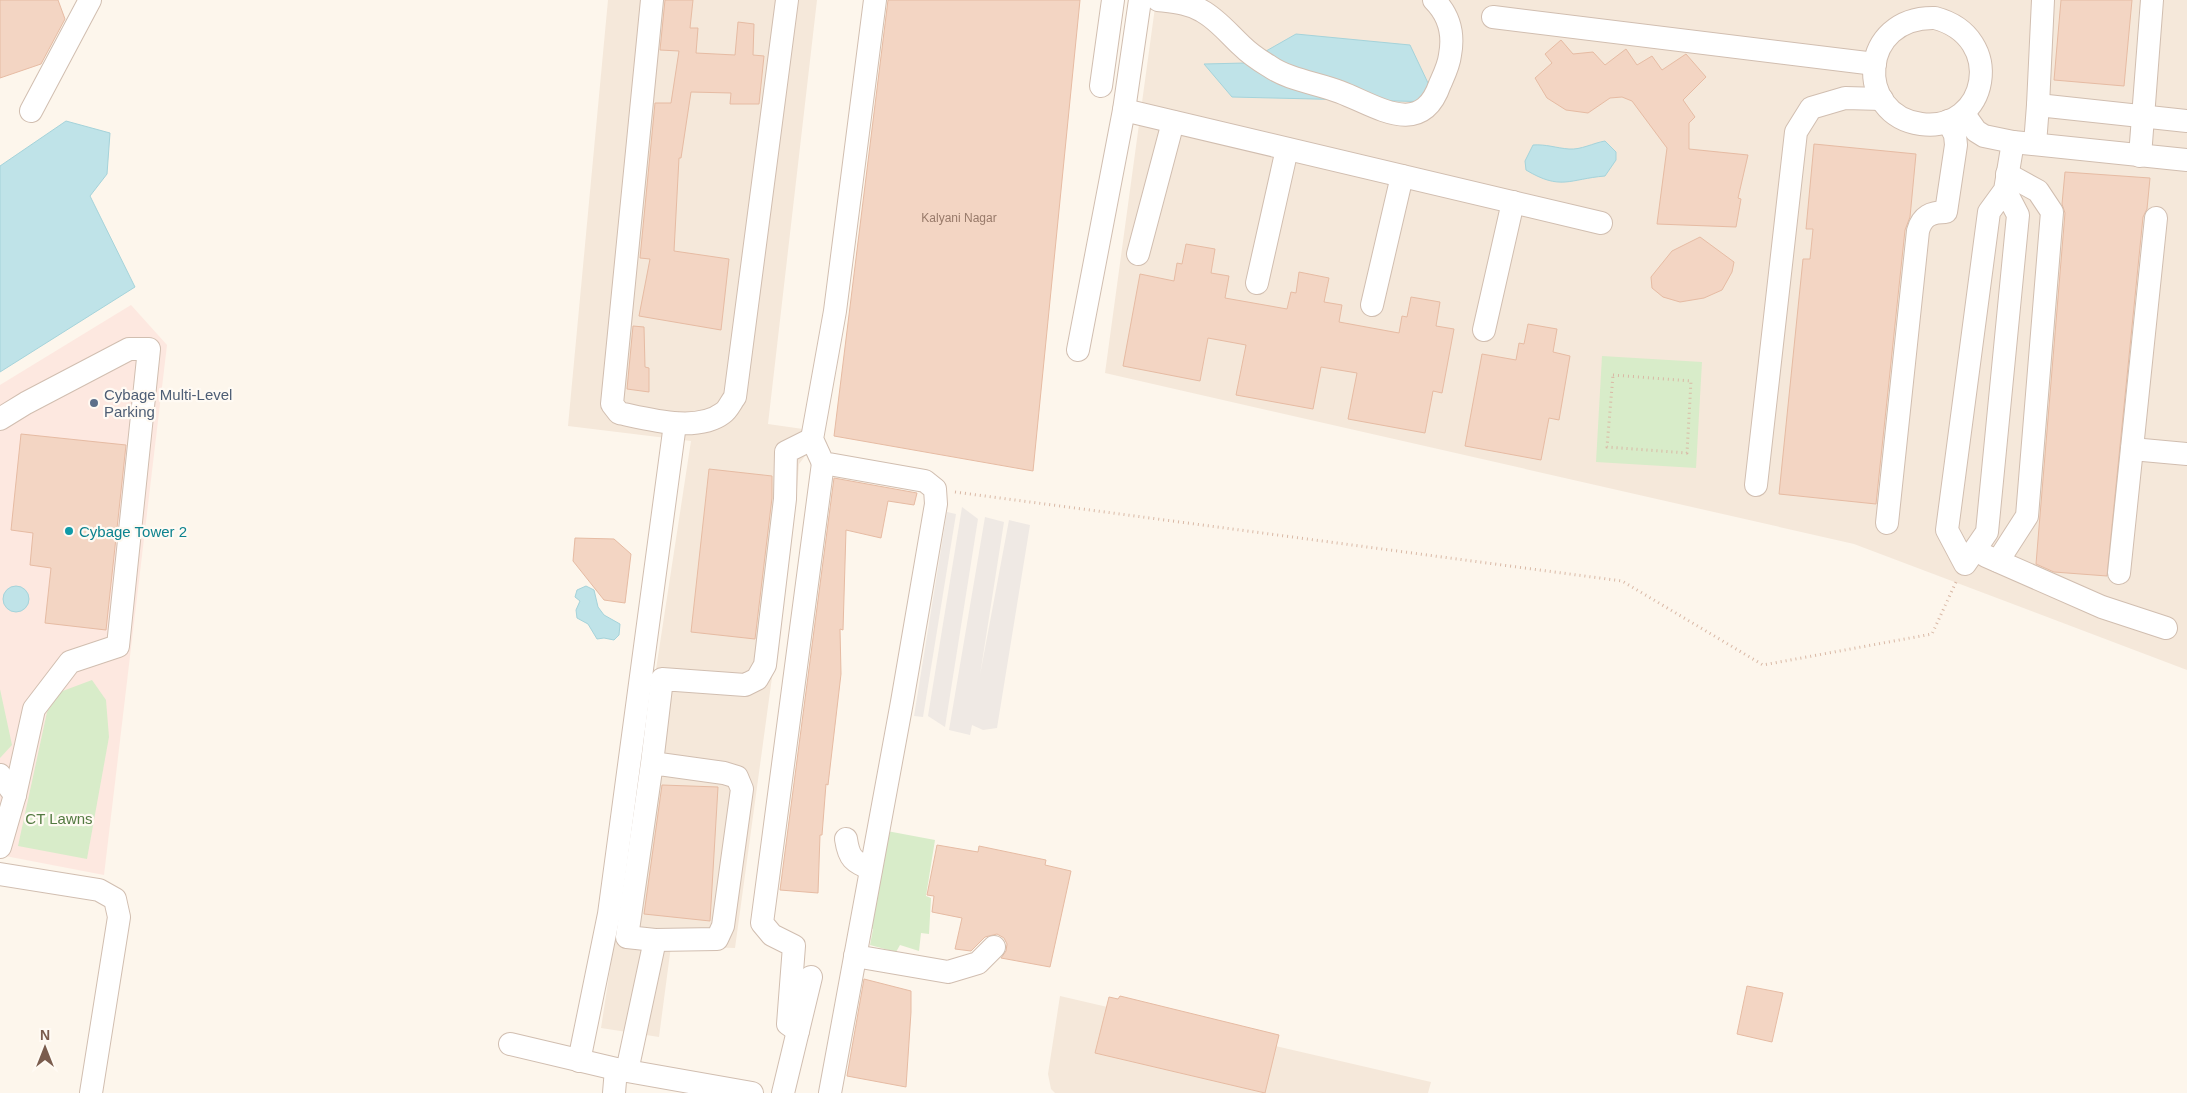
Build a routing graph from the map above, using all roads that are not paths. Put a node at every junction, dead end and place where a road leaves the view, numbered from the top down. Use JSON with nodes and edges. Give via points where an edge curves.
{"nodes":[{"id":1,"x":90,"y":0,"type":"edge"},
{"id":2,"x":652,"y":0,"type":"edge"},
{"id":3,"x":786,"y":0,"type":"edge"},
{"id":4,"x":875,"y":0,"type":"edge"},
{"id":5,"x":1113,"y":0,"type":"edge"},
{"id":6,"x":1140,"y":0,"type":"edge"},
{"id":7,"x":1158,"y":0,"type":"edge"},
{"id":8,"x":1434,"y":0,"type":"edge"},
{"id":9,"x":2043,"y":0,"type":"edge"},
{"id":10,"x":2152,"y":0,"type":"edge"},
{"id":11,"x":1936,"y":9,"type":"edge"},
{"id":12,"x":1493,"y":17,"type":"dead end"},
{"id":13,"x":1874,"y":64,"type":"junction"},
{"id":14,"x":1102,"y":86,"type":"dead end"},
{"id":15,"x":1882,"y":100,"type":"junction"},
{"id":16,"x":2038,"y":105,"type":"junction"},
{"id":17,"x":1124,"y":110,"type":"junction"},
{"id":18,"x":30,"y":111,"type":"dead end"},
{"id":19,"x":1956,"y":117,"type":"junction"},
{"id":20,"x":2143,"y":117,"type":"junction"},
{"id":21,"x":2187,"y":121,"type":"edge"},
{"id":22,"x":1173,"y":122,"type":"junction"},
{"id":23,"x":2024,"y":143,"type":"junction"},
{"id":24,"x":1288,"y":149,"type":"junction"},
{"id":25,"x":2140,"y":156,"type":"junction"},
{"id":26,"x":2187,"y":160,"type":"edge"},
{"id":27,"x":1402,"y":176,"type":"junction"},
{"id":28,"x":2006,"y":182,"type":"junction"},
{"id":29,"x":1513,"y":202,"type":"junction"},
{"id":30,"x":2156,"y":218,"type":"dead end"},
{"id":31,"x":1601,"y":223,"type":"dead end"},
{"id":32,"x":1138,"y":254,"type":"dead end"},
{"id":33,"x":1257,"y":283,"type":"dead end"},
{"id":34,"x":1372,"y":305,"type":"dead end"},
{"id":35,"x":1484,"y":330,"type":"dead end"},
{"id":36,"x":1078,"y":350,"type":"dead end"},
{"id":37,"x":0,"y":419,"type":"edge"},
{"id":38,"x":675,"y":424,"type":"junction"},
{"id":39,"x":812,"y":439,"type":"junction"},
{"id":40,"x":2132,"y":449,"type":"junction"},
{"id":41,"x":2187,"y":454,"type":"edge"},
{"id":42,"x":823,"y":463,"type":"junction"},
{"id":43,"x":1756,"y":485,"type":"dead end"},
{"id":44,"x":1887,"y":522,"type":"dead end"},
{"id":45,"x":1969,"y":558,"type":"junction"},
{"id":46,"x":1998,"y":561,"type":"junction"},
{"id":47,"x":2119,"y":573,"type":"dead end"},
{"id":48,"x":2166,"y":628,"type":"dead end"},
{"id":49,"x":652,"y":763,"type":"junction"},
{"id":50,"x":0,"y":775,"type":"edge"},
{"id":51,"x":15,"y":795,"type":"junction"},
{"id":52,"x":846,"y":839,"type":"dead end"},
{"id":53,"x":0,"y":847,"type":"edge"},
{"id":54,"x":871,"y":870,"type":"junction"},
{"id":55,"x":0,"y":874,"type":"edge"},
{"id":56,"x":655,"y":940,"type":"junction"},
{"id":57,"x":994,"y":947,"type":"dead end"},
{"id":58,"x":855,"y":956,"type":"junction"},
{"id":59,"x":811,"y":977,"type":"dead end"},
{"id":60,"x":798,"y":1031,"type":"junction"},
{"id":61,"x":510,"y":1044,"type":"dead end"},
{"id":62,"x":579,"y":1061,"type":"junction"},
{"id":63,"x":634,"y":1077,"type":"edge"},
{"id":64,"x":91,"y":1093,"type":"edge"},
{"id":65,"x":614,"y":1093,"type":"edge"},
{"id":66,"x":752,"y":1093,"type":"edge"},
{"id":67,"x":783,"y":1093,"type":"edge"},
{"id":68,"x":830,"y":1093,"type":"edge"}],
"edges":[{"from":1,"to":18,"type":"street"},
{"from":2,"to":38,"type":"street","via":[[612,404],[619,413]]},
{"from":3,"to":38,"type":"street","via":[[735,397],[724,413],[708,421]]},
{"from":4,"to":39,"type":"street","via":[[835,311]]},
{"from":5,"to":14,"type":"street"},
{"from":6,"to":17,"type":"street"},
{"from":7,"to":8,"type":"street","via":[[1185,4],[1206,13],[1243,48],[1271,68],[1384,111],[1402,114],[1418,113],[1430,106],[1450,56],[1451,30],[1443,9]]},
{"from":9,"to":16,"type":"street"},
{"from":10,"to":20,"type":"street"},
{"from":11,"to":13,"type":"street","via":[[1900,26],[1886,38]]},
{"from":11,"to":19,"type":"street","via":[[1973,43],[1982,69],[1979,88]]},
{"from":12,"to":13,"type":"street"},
{"from":13,"to":15,"type":"street","via":[[1875,82]]},
{"from":15,"to":19,"type":"street","via":[[1911,122],[1930,124]]},
{"from":15,"to":43,"type":"street","via":[[1846,98],[1811,108],[1796,132]]},
{"from":16,"to":20,"type":"street"},
{"from":16,"to":23,"type":"street"},
{"from":17,"to":22,"type":"street"},
{"from":17,"to":36,"type":"street"},
{"from":19,"to":23,"type":"street","via":[[1984,136]]},
{"from":19,"to":44,"type":"street","via":[[1956,155],[1946,212],[1923,218],[1918,231]]},
{"from":20,"to":21,"type":"street"},
{"from":20,"to":25,"type":"street"},
{"from":22,"to":24,"type":"street"},
{"from":22,"to":32,"type":"street"},
{"from":23,"to":25,"type":"street"},
{"from":23,"to":28,"type":"street"},
{"from":24,"to":27,"type":"street"},
{"from":24,"to":33,"type":"street"},
{"from":25,"to":26,"type":"street"},
{"from":27,"to":29,"type":"street"},
{"from":27,"to":34,"type":"street"},
{"from":28,"to":45,"type":"street","via":[[2018,215],[1987,532]]},
{"from":28,"to":45,"type":"street","via":[[1989,212],[1947,530]]},
{"from":28,"to":46,"type":"street","via":[[2038,191],[2052,212],[2026,516]]},
{"from":29,"to":31,"type":"street"},
{"from":29,"to":35,"type":"street"},
{"from":30,"to":40,"type":"street"},
{"from":37,"to":51,"type":"street","via":[[129,349],[148,349],[118,646],[70,662],[34,710]]},
{"from":38,"to":62,"type":"street","via":[[609,914]]},
{"from":39,"to":42,"type":"street"},
{"from":39,"to":49,"type":"street","via":[[786,452],[785,499],[765,665],[757,679],[745,684],[662,679]]},
{"from":40,"to":41,"type":"street"},
{"from":40,"to":47,"type":"street"},
{"from":42,"to":54,"type":"street","via":[[925,481],[935,489],[936,504]]},
{"from":42,"to":60,"type":"street","via":[[762,923],[772,935],[794,946],[788,1024]]},
{"from":45,"to":46,"type":"street"},
{"from":46,"to":48,"type":"street","via":[[2102,607]]},
{"from":49,"to":56,"type":"street","via":[[626,937]]},
{"from":49,"to":56,"type":"street","via":[[724,773],[736,778],[742,790],[723,926],[717,939]]},
{"from":50,"to":51,"type":"street"},
{"from":51,"to":53,"type":"street"},
{"from":52,"to":54,"type":"street","via":[[848,853],[854,861]]},
{"from":54,"to":58,"type":"street"},
{"from":55,"to":64,"type":"street","via":[[99,890],[114,899],[119,917]]},
{"from":56,"to":63,"type":"street"},
{"from":57,"to":58,"type":"street","via":[[978,963],[948,972]]},
{"from":58,"to":68,"type":"street"},
{"from":59,"to":60,"type":"street"},
{"from":60,"to":67,"type":"street"},
{"from":61,"to":62,"type":"street"},
{"from":62,"to":63,"type":"street"},
{"from":63,"to":65,"type":"street"},
{"from":63,"to":66,"type":"street"}]}
